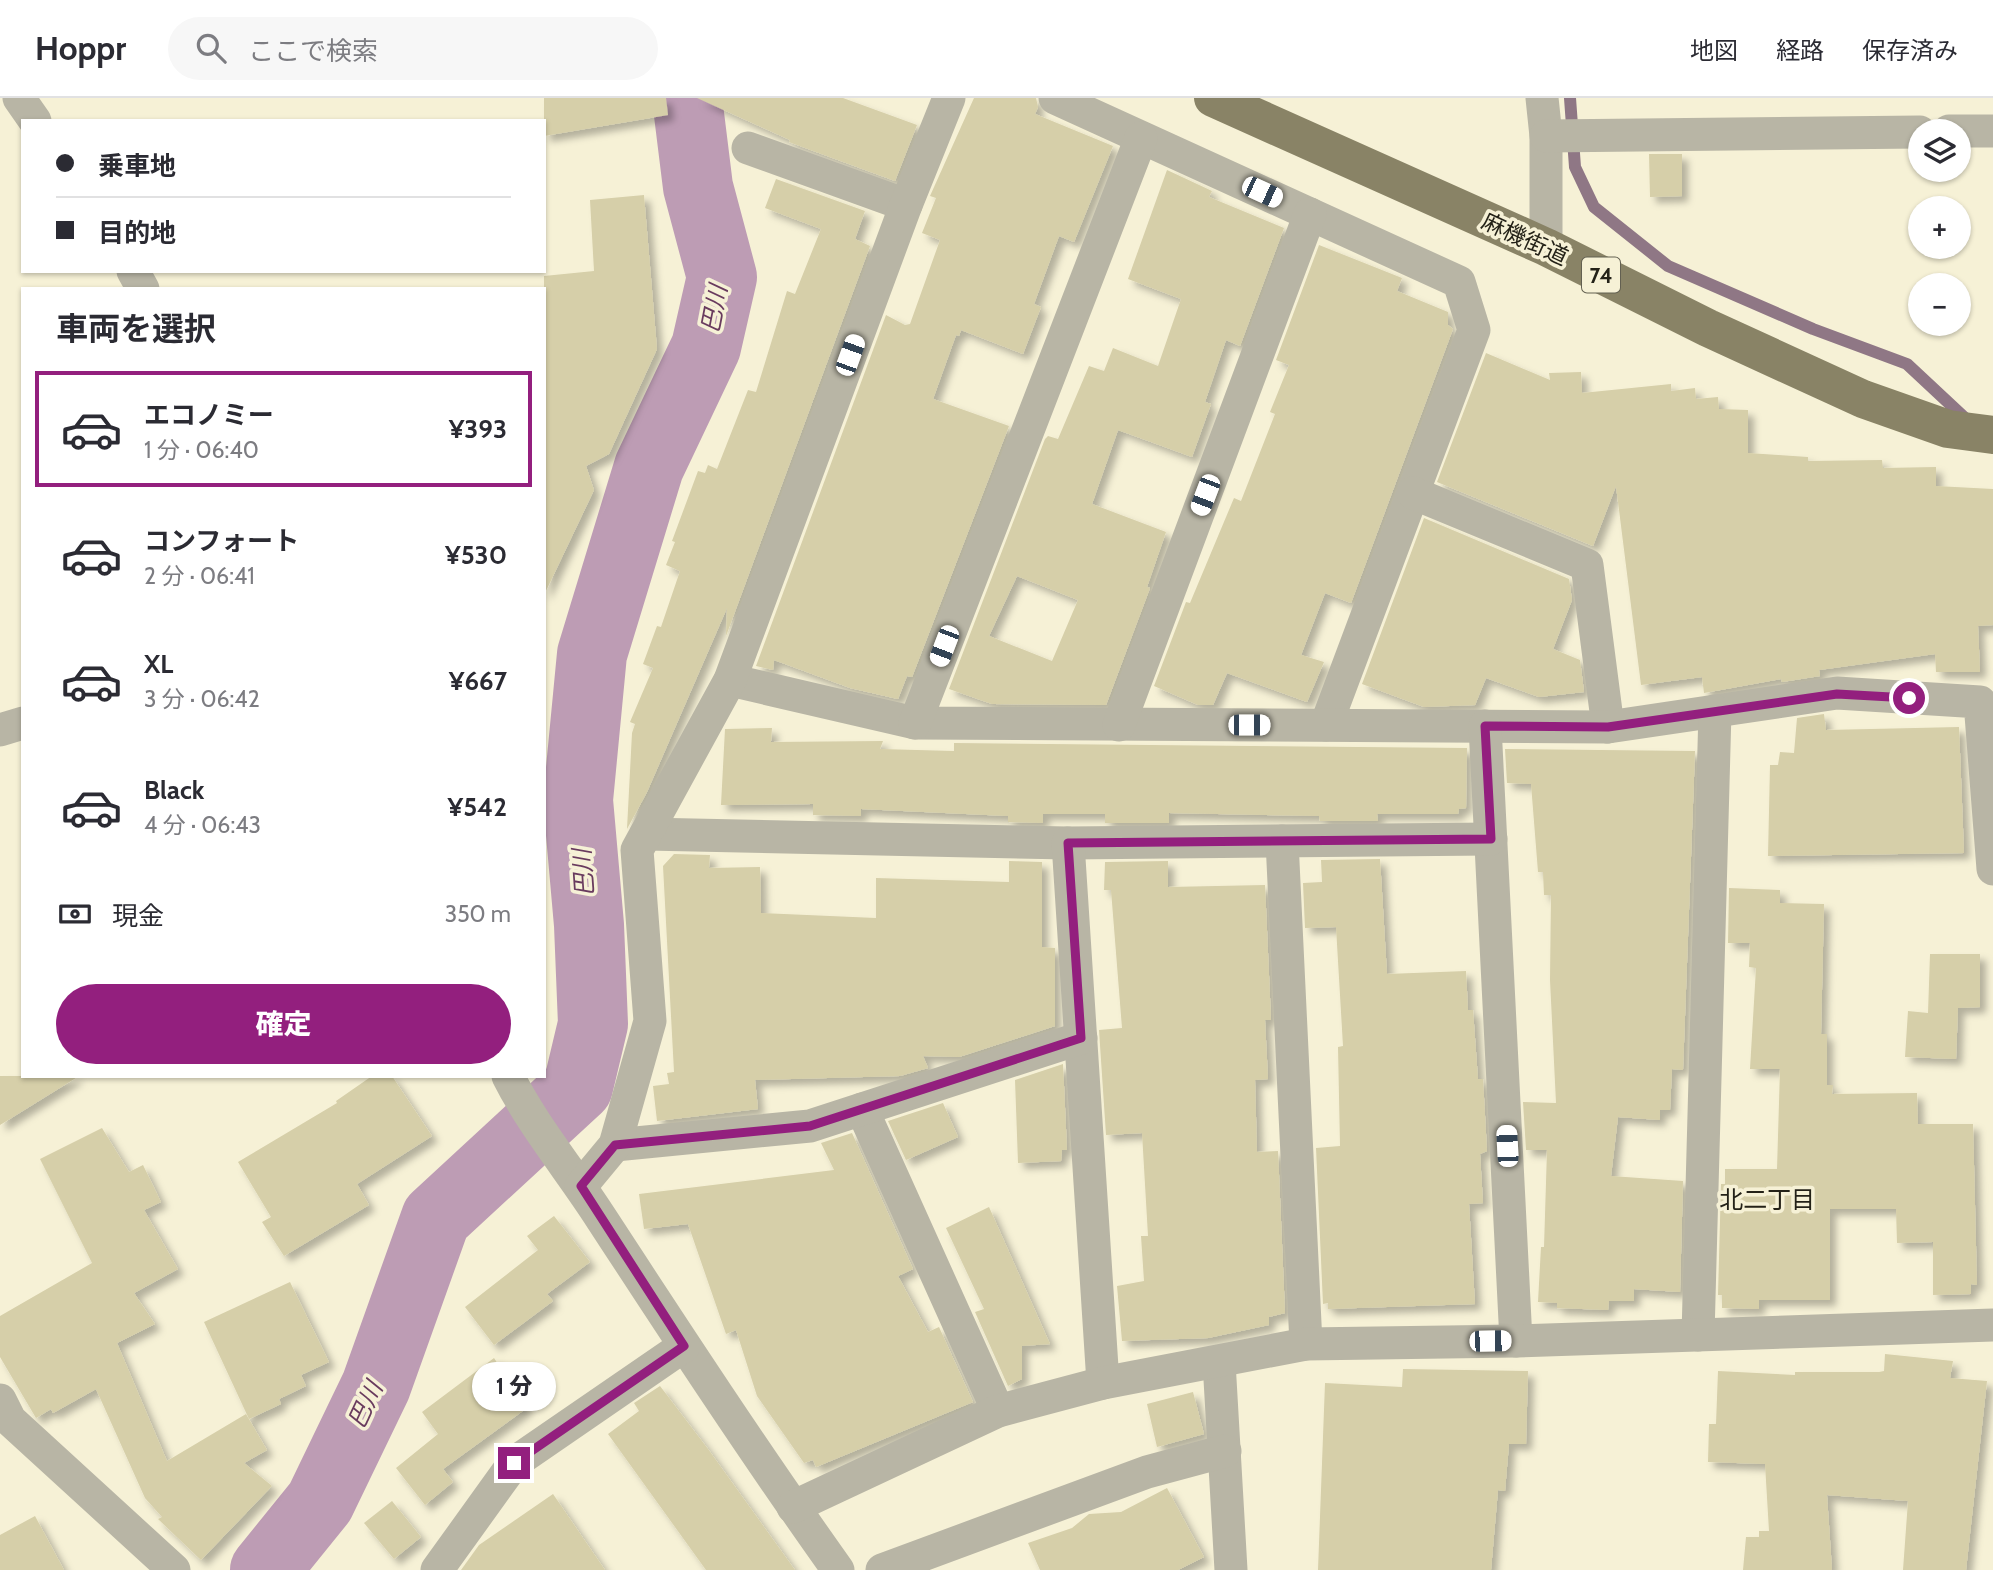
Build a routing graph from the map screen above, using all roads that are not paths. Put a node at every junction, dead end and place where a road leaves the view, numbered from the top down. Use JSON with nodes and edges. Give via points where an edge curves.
{"nodes":[{"id":1,"x":19,"y":98,"type":"edge"},
{"id":2,"x":949,"y":98,"type":"edge"},
{"id":3,"x":1055,"y":98,"type":"edge"},
{"id":4,"x":1213,"y":98,"type":"edge"},
{"id":5,"x":1542,"y":98,"type":"edge"},
{"id":6,"x":34,"y":119,"type":"edge"},
{"id":7,"x":1971,"y":131,"type":"edge"},
{"id":8,"x":1993,"y":131,"type":"edge"},
{"id":9,"x":1908,"y":132,"type":"edge"},
{"id":10,"x":1546,"y":136,"type":"junction"},
{"id":11,"x":1141,"y":138,"type":"junction"},
{"id":12,"x":748,"y":148,"type":"dead end"},
{"id":13,"x":906,"y":205,"type":"junction"},
{"id":14,"x":1310,"y":215,"type":"junction"},
{"id":15,"x":1546,"y":247,"type":"junction"},
{"id":16,"x":1993,"y":435,"type":"edge"},
{"id":17,"x":1413,"y":494,"type":"junction"},
{"id":18,"x":730,"y":680,"type":"junction"},
{"id":19,"x":1715,"y":711,"type":"junction"},
{"id":20,"x":915,"y":723,"type":"junction"},
{"id":21,"x":21,"y":724,"type":"edge"},
{"id":22,"x":1119,"y":724,"type":"junction"},
{"id":23,"x":1326,"y":725,"type":"junction"},
{"id":24,"x":1485,"y":726,"type":"junction"},
{"id":25,"x":1608,"y":727,"type":"junction"},
{"id":26,"x":0,"y":730,"type":"edge"},
{"id":27,"x":646,"y":834,"type":"junction"},
{"id":28,"x":1491,"y":839,"type":"junction"},
{"id":29,"x":1282,"y":841,"type":"junction"},
{"id":30,"x":1068,"y":843,"type":"junction"},
{"id":31,"x":1993,"y":869,"type":"edge"},
{"id":32,"x":1081,"y":1038,"type":"junction"},
{"id":33,"x":513,"y":1086,"type":"edge"},
{"id":34,"x":862,"y":1109,"type":"junction"},
{"id":35,"x":615,"y":1145,"type":"junction"},
{"id":36,"x":574,"y":1175,"type":"junction"},
{"id":37,"x":1993,"y":1305,"type":"edge"},
{"id":38,"x":1993,"y":1325,"type":"edge"},
{"id":39,"x":1698,"y":1335,"type":"junction"},
{"id":40,"x":1516,"y":1341,"type":"junction"},
{"id":41,"x":1306,"y":1344,"type":"junction"},
{"id":42,"x":684,"y":1346,"type":"junction"},
{"id":43,"x":1219,"y":1362,"type":"junction"},
{"id":44,"x":1103,"y":1383,"type":"junction"},
{"id":45,"x":998,"y":1411,"type":"junction"},
{"id":46,"x":3,"y":1415,"type":"edge"},
{"id":47,"x":1225,"y":1451,"type":"junction"},
{"id":48,"x":793,"y":1507,"type":"junction"},
{"id":49,"x":174,"y":1570,"type":"edge"},
{"id":50,"x":437,"y":1570,"type":"edge"},
{"id":51,"x":838,"y":1570,"type":"edge"},
{"id":52,"x":882,"y":1570,"type":"edge"},
{"id":53,"x":1231,"y":1570,"type":"edge"}],
"edges":[{"from":1,"to":6,"type":"street"},
{"from":2,"to":13,"type":"street"},
{"from":3,"to":11,"type":"street"},
{"from":4,"to":15,"type":"main road","name":"麻機街道","number":"74"},
{"from":5,"to":10,"type":"street"},
{"from":7,"to":8,"type":"street"},
{"from":9,"to":10,"type":"street"},
{"from":10,"to":15,"type":"street"},
{"from":11,"to":14,"type":"street"},
{"from":11,"to":20,"type":"street"},
{"from":12,"to":13,"type":"street"},
{"from":13,"to":18,"type":"street"},
{"from":14,"to":17,"type":"street","via":[[1459,282],[1474,330]]},
{"from":14,"to":22,"type":"street"},
{"from":15,"to":16,"type":"main road","name":"麻機街道","number":"74","via":[[1863,399],[1948,429]]},
{"from":17,"to":23,"type":"street"},
{"from":17,"to":25,"type":"street","via":[[1587,565]]},
{"from":18,"to":20,"type":"street"},
{"from":18,"to":27,"type":"street"},
{"from":19,"to":25,"type":"street"},
{"from":19,"to":31,"type":"street","via":[[1837,694],[1980,702]]},
{"from":19,"to":39,"type":"street"},
{"from":20,"to":22,"type":"street"},
{"from":21,"to":26,"type":"street"},
{"from":22,"to":23,"type":"street"},
{"from":23,"to":24,"type":"street"},
{"from":24,"to":25,"type":"street"},
{"from":24,"to":28,"type":"street"},
{"from":27,"to":30,"type":"street"},
{"from":27,"to":35,"type":"street","via":[[637,850],[650,1021]]},
{"from":28,"to":29,"type":"street"},
{"from":28,"to":40,"type":"street"},
{"from":29,"to":30,"type":"street"},
{"from":29,"to":41,"type":"street"},
{"from":30,"to":32,"type":"street"},
{"from":32,"to":34,"type":"street"},
{"from":32,"to":44,"type":"street"},
{"from":33,"to":36,"type":"street"},
{"from":34,"to":35,"type":"street","via":[[810,1126]]},
{"from":34,"to":45,"type":"street"},
{"from":35,"to":36,"type":"street"},
{"from":36,"to":42,"type":"street"},
{"from":37,"to":38,"type":"street"},
{"from":38,"to":39,"type":"street"},
{"from":39,"to":40,"type":"street"},
{"from":40,"to":41,"type":"street"},
{"from":41,"to":43,"type":"street"},
{"from":42,"to":48,"type":"street"},
{"from":42,"to":50,"type":"street","via":[[514,1463]]},
{"from":43,"to":44,"type":"street"},
{"from":43,"to":47,"type":"street"},
{"from":44,"to":45,"type":"street"},
{"from":45,"to":48,"type":"street"},
{"from":46,"to":49,"type":"street"},
{"from":47,"to":52,"type":"street","via":[[1147,1472]]},
{"from":47,"to":53,"type":"street"},
{"from":48,"to":51,"type":"street"}]}
